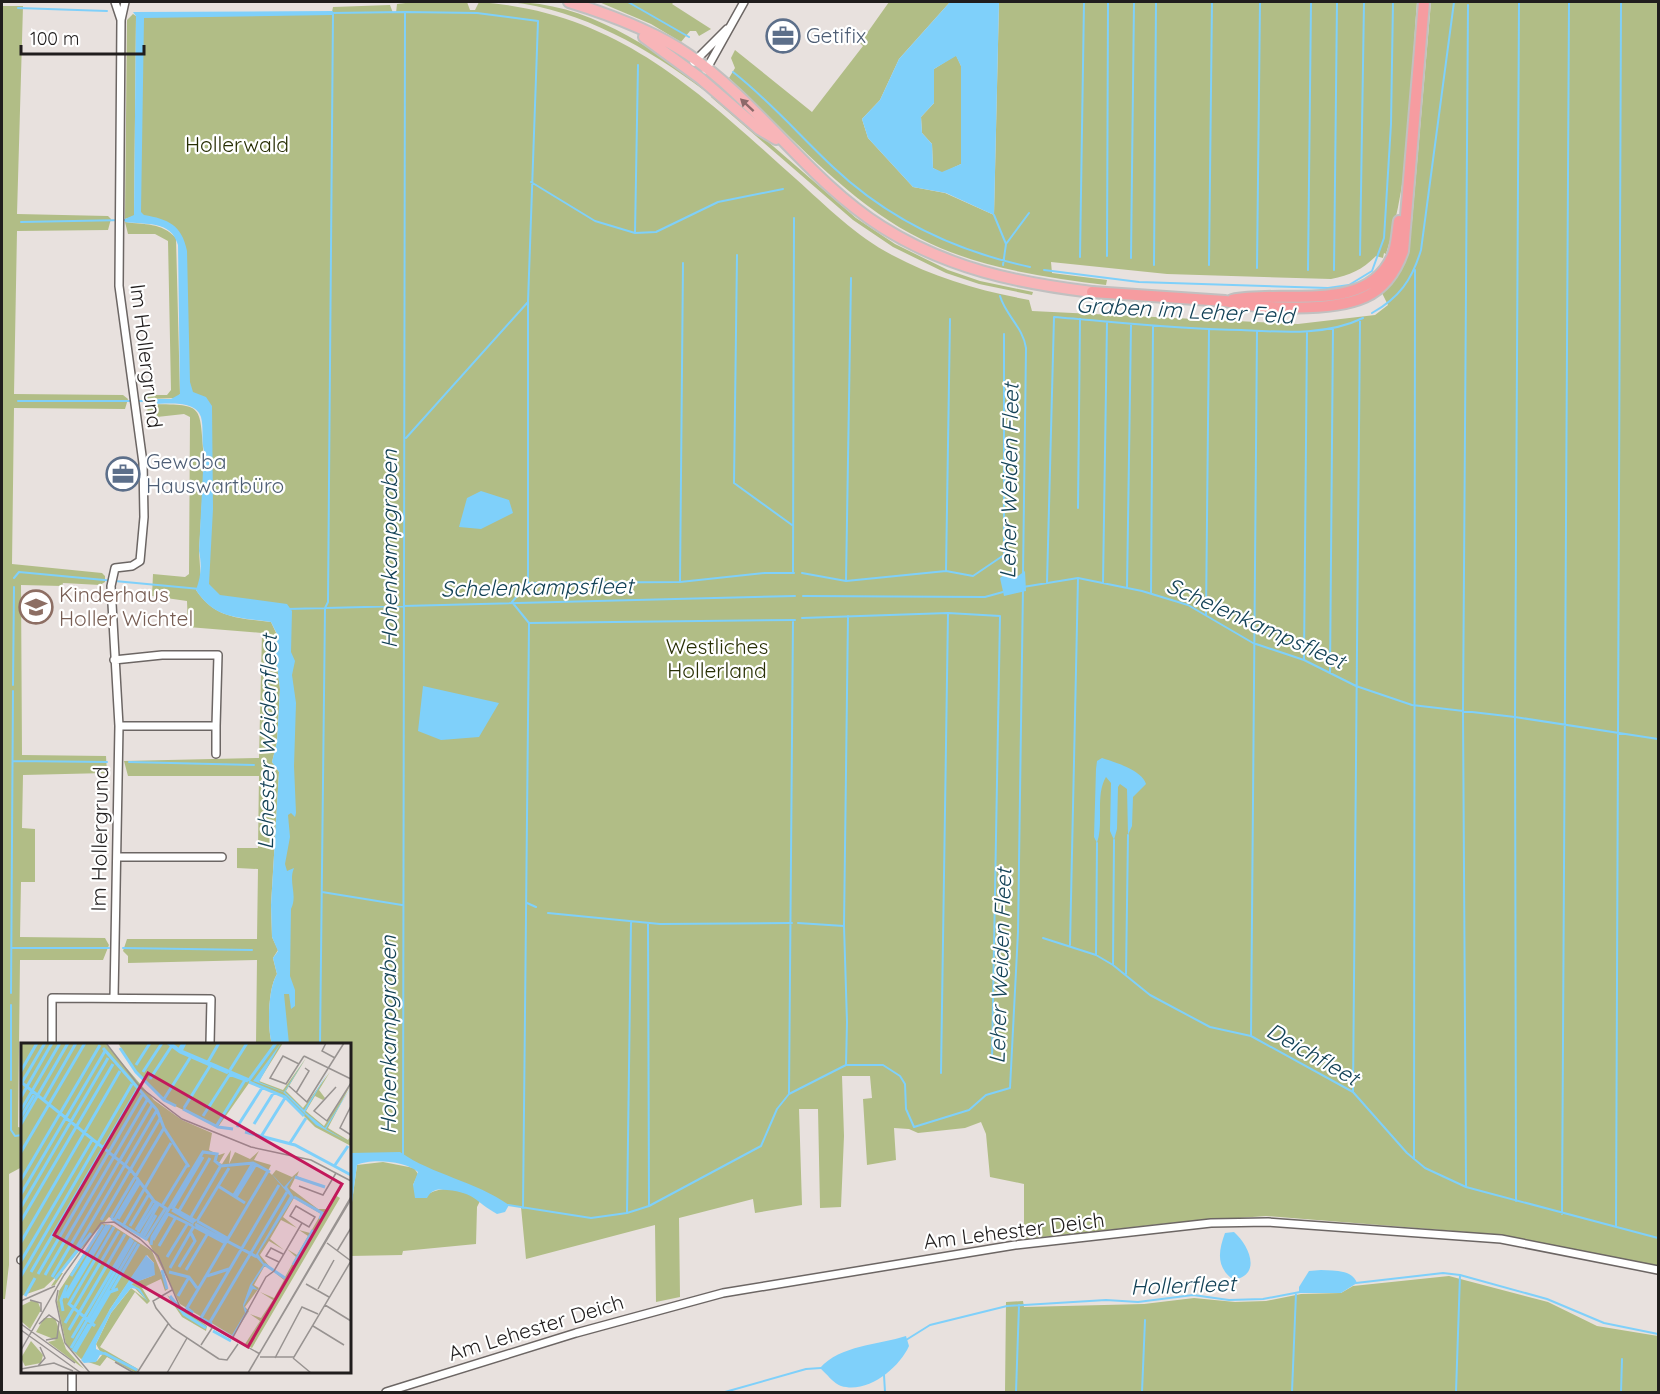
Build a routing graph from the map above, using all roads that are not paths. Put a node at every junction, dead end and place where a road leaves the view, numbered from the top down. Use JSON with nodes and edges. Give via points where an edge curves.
{"nodes":[{"id":1,"x":115,"y":2,"type":"edge"},
{"id":2,"x":125,"y":2,"type":"edge"},
{"id":3,"x":569,"y":2,"type":"edge"},
{"id":4,"x":744,"y":2,"type":"edge"},
{"id":5,"x":1424,"y":2,"type":"edge"},
{"id":6,"x":120,"y":20,"type":"junction"},
{"id":7,"x":626,"y":24,"type":"junction"},
{"id":8,"x":729,"y":27,"type":"junction"},
{"id":9,"x":696,"y":60,"type":"junction"},
{"id":10,"x":688,"y":69,"type":"junction"},
{"id":11,"x":707,"y":69,"type":"junction"},
{"id":12,"x":700,"y":78,"type":"junction"},
{"id":13,"x":784,"y":144,"type":"junction"},
{"id":14,"x":1092,"y":292,"type":"joint"},
{"id":15,"x":114,"y":660,"type":"junction"},
{"id":16,"x":119,"y":726,"type":"junction"},
{"id":17,"x":216,"y":726,"type":"junction"},
{"id":18,"x":216,"y":753,"type":"dead end"},
{"id":19,"x":117,"y":857,"type":"junction"},
{"id":20,"x":222,"y":857,"type":"dead end"},
{"id":21,"x":114,"y":998,"type":"junction"},
{"id":22,"x":52,"y":1043,"type":"edge"},
{"id":23,"x":210,"y":1043,"type":"edge"},
{"id":24,"x":1659,"y":1270,"type":"edge"},
{"id":25,"x":72,"y":1373,"type":"edge"},
{"id":26,"x":72,"y":1392,"type":"edge"},
{"id":27,"x":386,"y":1392,"type":"edge"}],
"edges":[{"from":1,"to":6,"type":"street","name":"Im Hollergrund"},
{"from":2,"to":6,"type":"street","name":"Im Hollergrund"},
{"from":3,"to":7,"type":"main road"},
{"from":4,"to":8,"type":"street"},
{"from":5,"to":14,"type":"highway","via":[[1403,251],[1397,266],[1379,288],[1348,302],[1304,306]]},
{"from":6,"to":15,"type":"street","name":"Im Hollergrund","via":[[119,286],[143,463],[142,553],[137,564],[119,566],[111,580]]},
{"from":7,"to":9,"type":"main road","via":[[668,42]]},
{"from":7,"to":10,"type":"main road"},
{"from":8,"to":9,"type":"street"},
{"from":8,"to":11,"type":"street"},
{"from":9,"to":10,"type":"street"},
{"from":9,"to":11,"type":"main road"},
{"from":10,"to":12,"type":"main road"},
{"from":11,"to":12,"type":"street"},
{"from":13,"to":11,"type":"main road","one_way":true,"via":[[764,120]]},
{"from":12,"to":13,"type":"main road","via":[[759,129]]},
{"from":13,"to":14,"type":"main road","via":[[855,207],[916,247],[1006,279]]},
{"from":15,"to":16,"type":"street","name":"Im Hollergrund"},
{"from":15,"to":17,"type":"street","via":[[218,655]]},
{"from":16,"to":17,"type":"street"},
{"from":16,"to":19,"type":"street","name":"Im Hollergrund"},
{"from":17,"to":18,"type":"street"},
{"from":19,"to":20,"type":"street"},
{"from":19,"to":21,"type":"street","name":"Im Hollergrund"},
{"from":21,"to":22,"type":"street","via":[[52,998]]},
{"from":21,"to":23,"type":"street","via":[[211,999]]},
{"from":24,"to":27,"type":"street","name":"Am Lehester Deich","via":[[1501,1239],[1268,1222],[1211,1223],[1015,1245],[723,1293],[576,1333]]},
{"from":25,"to":26,"type":"street"}]}
